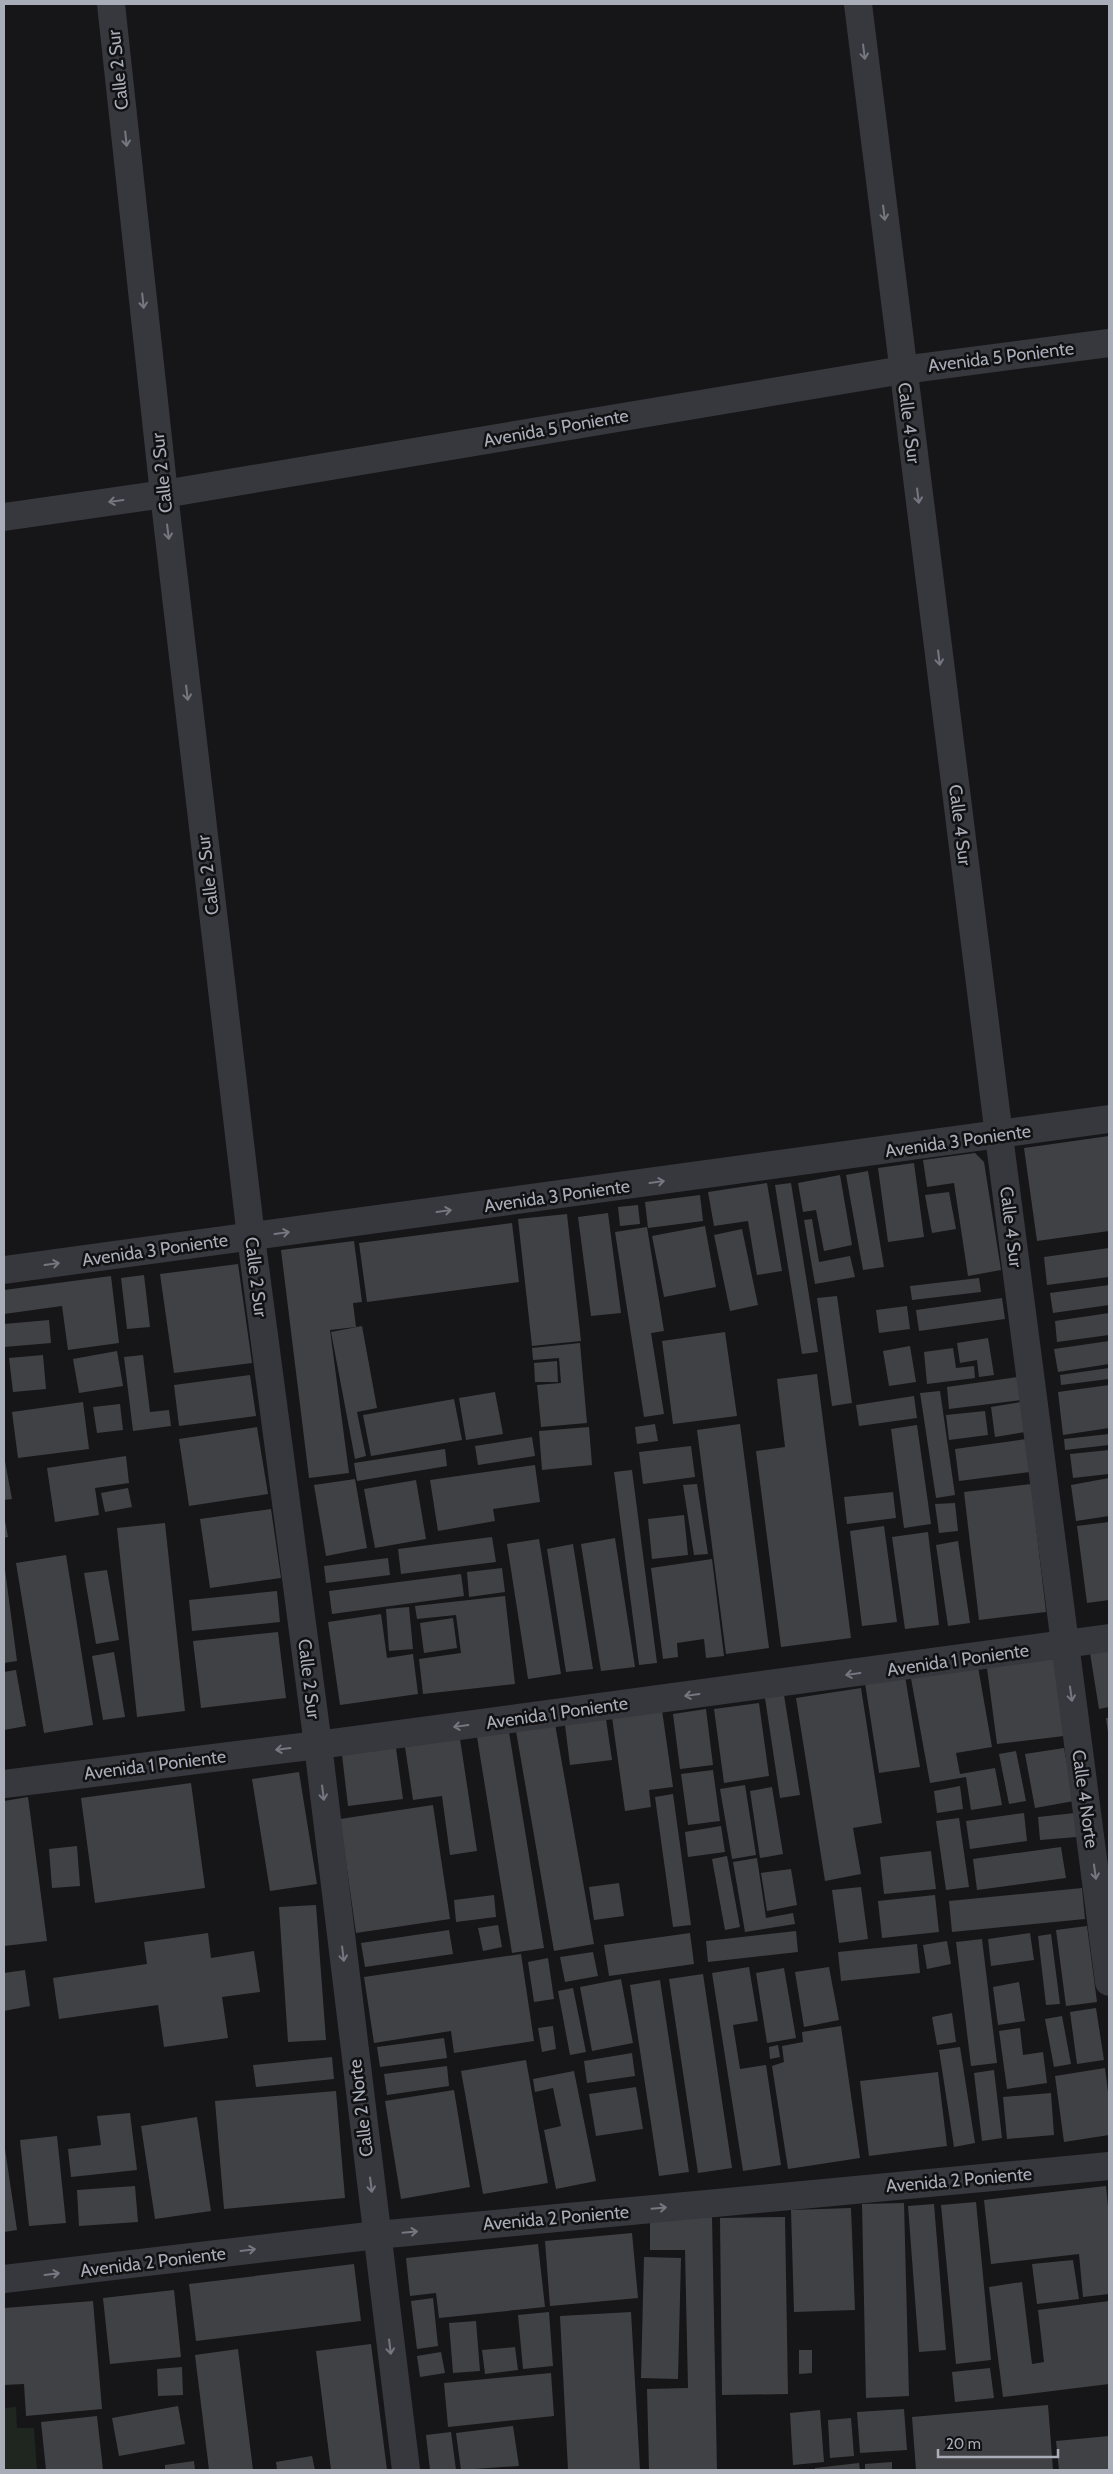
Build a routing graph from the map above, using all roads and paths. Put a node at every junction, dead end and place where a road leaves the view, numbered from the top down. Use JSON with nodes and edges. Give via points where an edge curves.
{"nodes":[{"id":1,"x":111,"y":4,"type":"edge"},
{"id":2,"x":858,"y":4,"type":"edge"},
{"id":3,"x":1109,"y":343,"type":"edge"},
{"id":4,"x":902,"y":370,"type":"junction"},
{"id":5,"x":164,"y":494,"type":"junction"},
{"id":6,"x":4,"y":517,"type":"edge"},
{"id":7,"x":1109,"y":1119,"type":"edge"},
{"id":8,"x":999,"y":1136,"type":"junction"},
{"id":9,"x":251,"y":1237,"type":"junction"},
{"id":10,"x":4,"y":1270,"type":"edge"},
{"id":11,"x":1109,"y":1638,"type":"edge"},
{"id":12,"x":1065,"y":1645,"type":"junction"},
{"id":13,"x":318,"y":1745,"type":"junction"},
{"id":14,"x":4,"y":1784,"type":"edge"},
{"id":15,"x":1109,"y":1982,"type":"edge"},
{"id":16,"x":1109,"y":2166,"type":"edge"},
{"id":17,"x":376,"y":2235,"type":"junction"},
{"id":18,"x":4,"y":2280,"type":"edge"},
{"id":19,"x":406,"y":2470,"type":"edge"}],
"edges":[{"from":1,"to":5,"type":"street","name":"Calle 2 Sur","one_way":true},
{"from":2,"to":4,"type":"street","name":"Calle 4 Sur","one_way":true},
{"from":3,"to":4,"type":"street","name":"Avenida 5 Poniente"},
{"from":4,"to":5,"type":"street","name":"Avenida 5 Poniente"},
{"from":4,"to":8,"type":"street","name":"Calle 4 Sur","one_way":true},
{"from":5,"to":6,"type":"street","name":"Avenida 5 Poniente","one_way":true},
{"from":5,"to":9,"type":"street","name":"Calle 2 Sur","one_way":true},
{"from":7,"to":8,"type":"street","name":"Avenida 3 Poniente"},
{"from":9,"to":8,"type":"street","name":"Avenida 3 Poniente","one_way":true},
{"from":8,"to":12,"type":"street","name":"Calle 4 Sur"},
{"from":10,"to":9,"type":"street","name":"Avenida 3 Poniente","one_way":true},
{"from":9,"to":13,"type":"street","name":"Calle 2 Sur"},
{"from":11,"to":12,"type":"street","name":"Avenida 1 Poniente"},
{"from":12,"to":13,"type":"street","name":"Avenida 1 Poniente","one_way":true},
{"from":12,"to":15,"type":"street","name":"Calle 4 Norte","one_way":true},
{"from":13,"to":14,"type":"street","name":"Avenida 1 Poniente","one_way":true},
{"from":13,"to":17,"type":"street","name":"Calle 2 Norte","one_way":true},
{"from":17,"to":16,"type":"street","name":"Avenida 2 Poniente","one_way":true},
{"from":18,"to":17,"type":"street","name":"Avenida 2 Poniente","one_way":true},
{"from":17,"to":19,"type":"street","name":"Calle 2 Norte","one_way":true}]}
